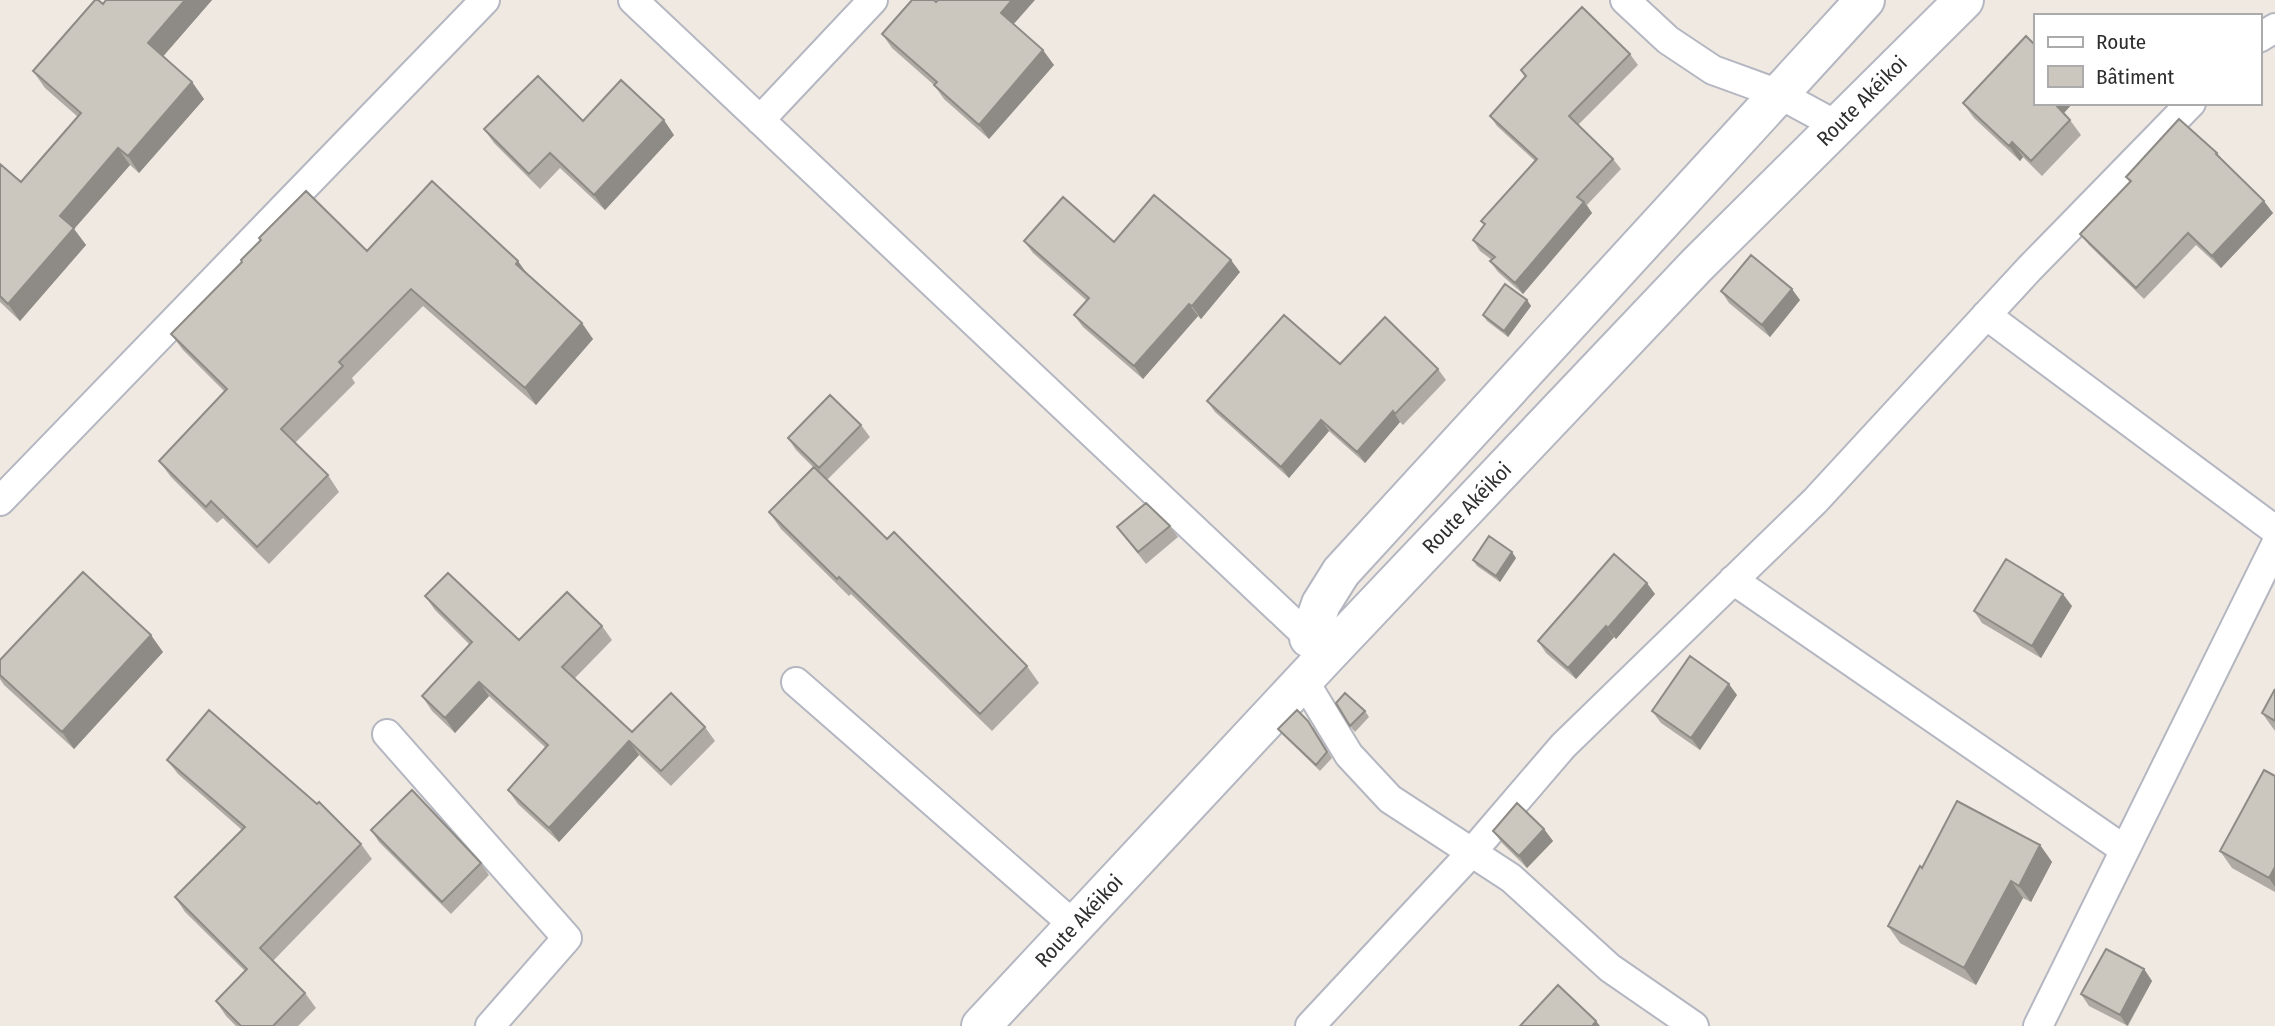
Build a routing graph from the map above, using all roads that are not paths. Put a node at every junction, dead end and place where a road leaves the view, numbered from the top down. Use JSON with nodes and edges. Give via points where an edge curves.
{"nodes":[{"id":1,"x":485,"y":0,"type":"edge"},
{"id":2,"x":633,"y":0,"type":"edge"},
{"id":3,"x":873,"y":0,"type":"edge"},
{"id":4,"x":1625,"y":0,"type":"edge"},
{"id":5,"x":1865,"y":0,"type":"edge"},
{"id":6,"x":1964,"y":0,"type":"edge"},
{"id":7,"x":1780,"y":94,"type":"junction"},
{"id":8,"x":2188,"y":105,"type":"edge"},
{"id":9,"x":760,"y":120,"type":"junction"},
{"id":10,"x":1838,"y":126,"type":"junction"},
{"id":11,"x":1986,"y":316,"type":"junction"},
{"id":12,"x":0,"y":501,"type":"edge"},
{"id":13,"x":2275,"y":530,"type":"edge"},
{"id":14,"x":2275,"y":546,"type":"edge"},
{"id":15,"x":1733,"y":580,"type":"junction"},
{"id":16,"x":1313,"y":658,"type":"junction"},
{"id":17,"x":796,"y":682,"type":"dead end"},
{"id":18,"x":387,"y":734,"type":"dead end"},
{"id":19,"x":2125,"y":850,"type":"junction"},
{"id":20,"x":1472,"y":852,"type":"junction"},
{"id":21,"x":1075,"y":926,"type":"junction"},
{"id":22,"x":490,"y":1026,"type":"edge"},
{"id":23,"x":981,"y":1026,"type":"edge"},
{"id":24,"x":1310,"y":1026,"type":"edge"},
{"id":25,"x":1694,"y":1026,"type":"edge"},
{"id":26,"x":2038,"y":1026,"type":"edge"}],
"edges":[{"from":1,"to":12,"type":"street"},
{"from":2,"to":9,"type":"street"},
{"from":3,"to":9,"type":"street"},
{"from":4,"to":7,"type":"street","via":[[1668,40],[1713,70]]},
{"from":5,"to":7,"type":"street","name":"Route Akéikoi"},
{"from":6,"to":10,"type":"street","name":"Route Akéikoi"},
{"from":7,"to":10,"type":"street"},
{"from":7,"to":16,"type":"street","name":"Route Akéikoi","via":[[1341,572],[1321,604]]},
{"from":8,"to":11,"type":"street"},
{"from":9,"to":16,"type":"street"},
{"from":10,"to":16,"type":"street","name":"Route Akéikoi"},
{"from":11,"to":13,"type":"street"},
{"from":11,"to":15,"type":"street","via":[[1815,500]]},
{"from":14,"to":19,"type":"street"},
{"from":15,"to":19,"type":"street"},
{"from":15,"to":20,"type":"street","via":[[1563,747]]},
{"from":16,"to":20,"type":"street","via":[[1349,755],[1390,799]]},
{"from":16,"to":21,"type":"street","name":"Route Akéikoi"},
{"from":17,"to":21,"type":"street"},
{"from":18,"to":22,"type":"street","via":[[567,938]]},
{"from":19,"to":26,"type":"street"},
{"from":20,"to":24,"type":"street"},
{"from":20,"to":25,"type":"street","via":[[1511,878],[1610,968]]},
{"from":21,"to":23,"type":"street","name":"Route Akéikoi"}]}
